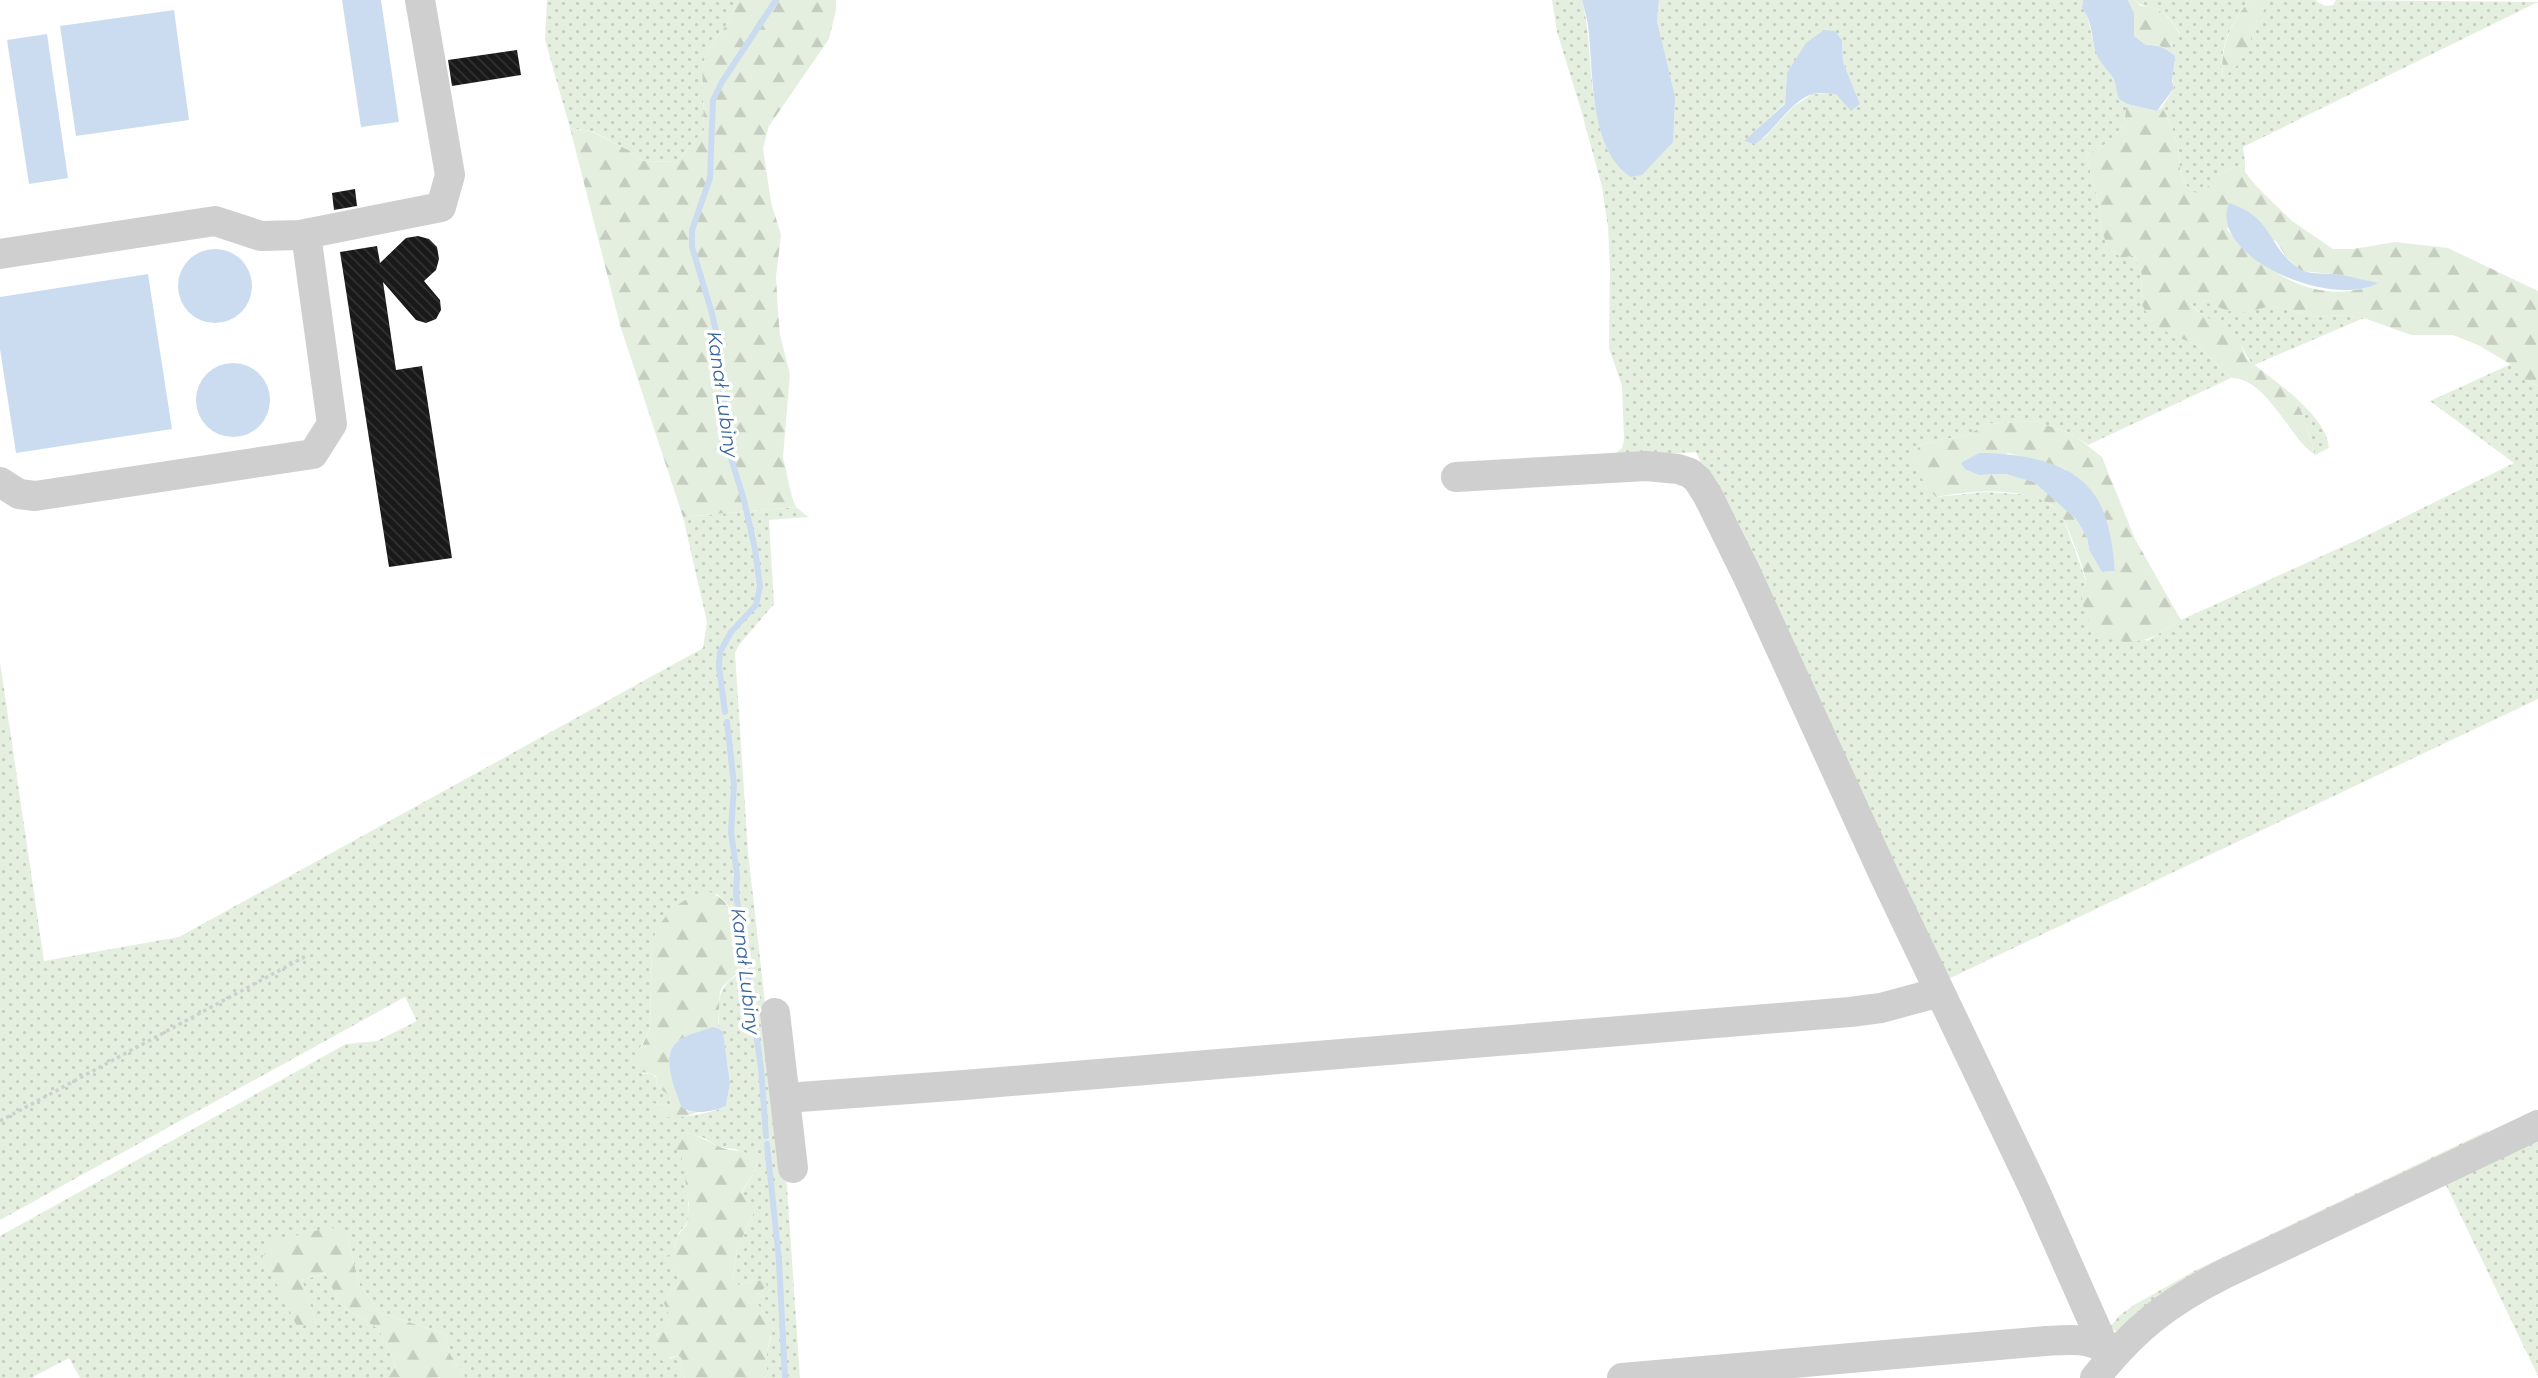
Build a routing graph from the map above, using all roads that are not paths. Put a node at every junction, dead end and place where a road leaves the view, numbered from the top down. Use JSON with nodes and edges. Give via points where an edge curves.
{"nodes":[{"id":1,"x":420,"y":0,"type":"edge"},
{"id":2,"x":306,"y":234,"type":"junction"},
{"id":3,"x":0,"y":254,"type":"edge"},
{"id":4,"x":1685,"y":452,"type":"dead end"},
{"id":5,"x":1456,"y":477,"type":"dead end"},
{"id":6,"x":1698,"y":480,"type":"junction"},
{"id":7,"x":0,"y":482,"type":"edge"},
{"id":8,"x":1940,"y":992,"type":"junction"},
{"id":9,"x":775,"y":1013,"type":"dead end"},
{"id":10,"x":786,"y":1098,"type":"junction"},
{"id":11,"x":2538,"y":1125,"type":"edge"},
{"id":12,"x":793,"y":1168,"type":"dead end"},
{"id":13,"x":2103,"y":1362,"type":"edge"},
{"id":14,"x":1622,"y":1378,"type":"edge"}],
"edges":[{"from":1,"to":2,"type":"street","via":[[450,175],[441,207]]},
{"from":2,"to":3,"type":"street","via":[[261,236],[215,221]]},
{"from":2,"to":7,"type":"street","via":[[332,424],[313,454],[35,496],[19,494]]},
{"from":4,"to":6,"type":"street"},
{"from":5,"to":6,"type":"street","via":[[1646,466],[1678,469]]},
{"from":6,"to":8,"type":"street","via":[[1747,575]]},
{"from":8,"to":10,"type":"street","via":[[1850,1012]]},
{"from":8,"to":13,"type":"street","via":[[2036,1193]]},
{"from":9,"to":10,"type":"street"},
{"from":10,"to":12,"type":"street"},
{"from":11,"to":13,"type":"street","via":[[2193,1290],[2153,1316]]},
{"from":13,"to":14,"type":"street","via":[[2096,1343],[2046,1340]]}]}
